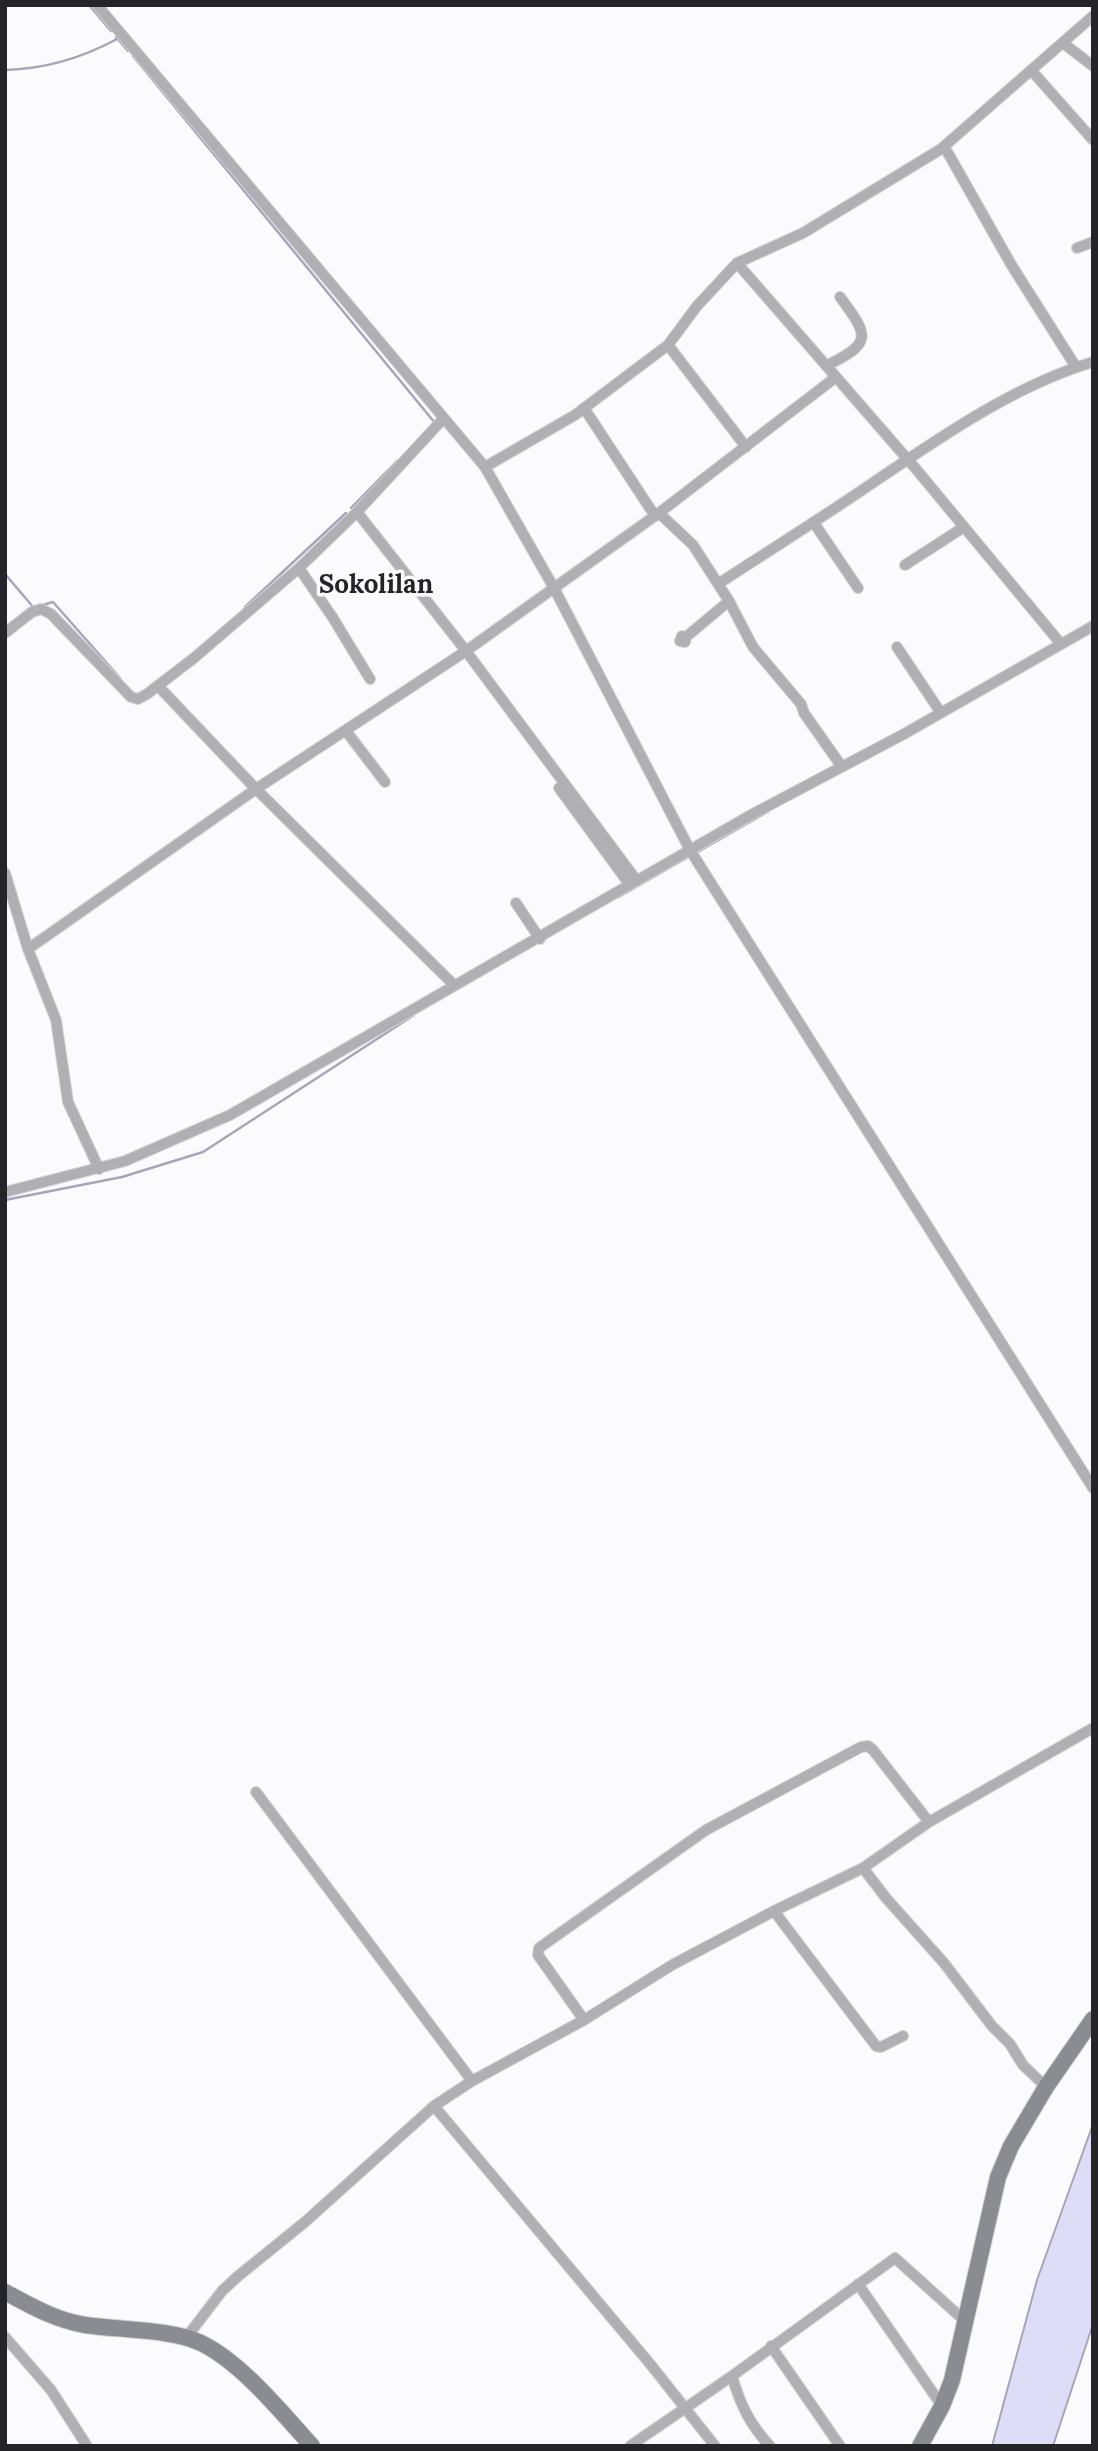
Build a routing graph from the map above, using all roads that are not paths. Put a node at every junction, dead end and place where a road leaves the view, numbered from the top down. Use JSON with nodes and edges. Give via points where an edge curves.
{"nodes":[{"id":1,"x":97,"y":5,"type":"edge"},
{"id":2,"x":1093,"y":16,"type":"edge"},
{"id":3,"x":1063,"y":43,"type":"junction"},
{"id":4,"x":1093,"y":66,"type":"edge"},
{"id":5,"x":1031,"y":70,"type":"junction"},
{"id":6,"x":1093,"y":139,"type":"edge"},
{"id":7,"x":944,"y":146,"type":"junction"},
{"id":8,"x":1093,"y":242,"type":"edge"},
{"id":9,"x":1077,"y":248,"type":"dead end"},
{"id":10,"x":737,"y":263,"type":"junction"},
{"id":11,"x":840,"y":297,"type":"dead end"},
{"id":12,"x":668,"y":345,"type":"junction"},
{"id":13,"x":1093,"y":362,"type":"edge"},
{"id":14,"x":826,"y":366,"type":"junction"},
{"id":15,"x":1076,"y":367,"type":"junction"},
{"id":16,"x":836,"y":377,"type":"junction"},
{"id":17,"x":584,"y":408,"type":"junction"},
{"id":18,"x":443,"y":419,"type":"junction"},
{"id":19,"x":746,"y":447,"type":"junction"},
{"id":20,"x":907,"y":459,"type":"junction"},
{"id":21,"x":485,"y":467,"type":"junction"},
{"id":22,"x":355,"y":513,"type":"junction"},
{"id":23,"x":657,"y":515,"type":"junction"},
{"id":24,"x":814,"y":523,"type":"junction"},
{"id":25,"x":964,"y":527,"type":"junction"},
{"id":26,"x":905,"y":565,"type":"dead end"},
{"id":27,"x":299,"y":568,"type":"junction"},
{"id":28,"x":718,"y":584,"type":"junction"},
{"id":29,"x":554,"y":588,"type":"junction"},
{"id":30,"x":858,"y":588,"type":"dead end"},
{"id":31,"x":729,"y":601,"type":"junction"},
{"id":32,"x":1093,"y":626,"type":"edge"},
{"id":33,"x":5,"y":633,"type":"edge"},
{"id":34,"x":681,"y":636,"type":"dead end"},
{"id":35,"x":1061,"y":644,"type":"junction"},
{"id":36,"x":897,"y":647,"type":"dead end"},
{"id":37,"x":463,"y":653,"type":"junction"},
{"id":38,"x":370,"y":680,"type":"dead end"},
{"id":39,"x":159,"y":687,"type":"junction"},
{"id":40,"x":942,"y":713,"type":"junction"},
{"id":41,"x":346,"y":731,"type":"junction"},
{"id":42,"x":842,"y":767,"type":"junction"},
{"id":43,"x":385,"y":782,"type":"dead end"},
{"id":44,"x":256,"y":789,"type":"junction"},
{"id":45,"x":697,"y":859,"type":"junction"},
{"id":46,"x":5,"y":873,"type":"edge"},
{"id":47,"x":633,"y":883,"type":"junction"},
{"id":48,"x":516,"y":903,"type":"dead end"},
{"id":49,"x":540,"y":939,"type":"junction"},
{"id":50,"x":28,"y":949,"type":"junction"},
{"id":51,"x":454,"y":985,"type":"junction"},
{"id":52,"x":99,"y":1168,"type":"junction"},
{"id":53,"x":5,"y":1192,"type":"edge"},
{"id":54,"x":1093,"y":1488,"type":"edge"},
{"id":55,"x":1093,"y":1728,"type":"edge"},
{"id":56,"x":256,"y":1792,"type":"dead end"},
{"id":57,"x":929,"y":1822,"type":"junction"},
{"id":58,"x":863,"y":1868,"type":"junction"},
{"id":59,"x":774,"y":1911,"type":"junction"},
{"id":60,"x":1093,"y":2019,"type":"edge"},
{"id":61,"x":584,"y":2020,"type":"junction"},
{"id":62,"x":903,"y":2036,"type":"dead end"},
{"id":63,"x":472,"y":2081,"type":"junction"},
{"id":64,"x":1046,"y":2087,"type":"junction"},
{"id":65,"x":434,"y":2106,"type":"junction"},
{"id":66,"x":858,"y":2284,"type":"junction"},
{"id":67,"x":5,"y":2292,"type":"edge"},
{"id":68,"x":965,"y":2320,"type":"junction"},
{"id":69,"x":5,"y":2337,"type":"edge"},
{"id":70,"x":186,"y":2338,"type":"junction"},
{"id":71,"x":771,"y":2346,"type":"junction"},
{"id":72,"x":732,"y":2376,"type":"junction"},
{"id":73,"x":942,"y":2406,"type":"junction"},
{"id":74,"x":685,"y":2409,"type":"junction"},
{"id":75,"x":87,"y":2446,"type":"edge"},
{"id":76,"x":312,"y":2446,"type":"edge"},
{"id":77,"x":630,"y":2446,"type":"edge"},
{"id":78,"x":715,"y":2446,"type":"edge"},
{"id":79,"x":769,"y":2446,"type":"edge"},
{"id":80,"x":840,"y":2446,"type":"edge"},
{"id":81,"x":919,"y":2446,"type":"edge"}],
"edges":[{"from":1,"to":18,"type":"street"},
{"from":2,"to":3,"type":"street"},
{"from":3,"to":4,"type":"street"},
{"from":3,"to":5,"type":"street"},
{"from":5,"to":6,"type":"street"},
{"from":5,"to":7,"type":"street"},
{"from":7,"to":10,"type":"street","via":[[803,233]]},
{"from":7,"to":15,"type":"street"},
{"from":8,"to":9,"type":"street"},
{"from":10,"to":12,"type":"street"},
{"from":10,"to":14,"type":"street"},
{"from":11,"to":14,"type":"street","via":[[859,325],[861,337],[854,352]]},
{"from":12,"to":17,"type":"street"},
{"from":12,"to":19,"type":"street"},
{"from":13,"to":15,"type":"street"},
{"from":14,"to":16,"type":"street"},
{"from":15,"to":20,"type":"street","via":[[1000,402]]},
{"from":16,"to":19,"type":"street"},
{"from":16,"to":20,"type":"street"},
{"from":17,"to":21,"type":"street"},
{"from":17,"to":23,"type":"street"},
{"from":18,"to":21,"type":"street"},
{"from":18,"to":22,"type":"street"},
{"from":19,"to":23,"type":"street"},
{"from":20,"to":24,"type":"street"},
{"from":20,"to":25,"type":"street"},
{"from":21,"to":29,"type":"street"},
{"from":22,"to":27,"type":"street"},
{"from":22,"to":37,"type":"street"},
{"from":23,"to":28,"type":"street","via":[[693,545]]},
{"from":23,"to":29,"type":"street"},
{"from":24,"to":28,"type":"street"},
{"from":24,"to":30,"type":"street"},
{"from":25,"to":26,"type":"street"},
{"from":25,"to":35,"type":"street"},
{"from":27,"to":38,"type":"street"},
{"from":27,"to":39,"type":"street"},
{"from":28,"to":31,"type":"street"},
{"from":29,"to":37,"type":"street"},
{"from":29,"to":45,"type":"street"},
{"from":31,"to":34,"type":"street","via":[[685,642],[680,641]]},
{"from":31,"to":42,"type":"street","via":[[753,647],[801,704]]},
{"from":32,"to":35,"type":"street"},
{"from":33,"to":39,"type":"street","via":[[40,610],[51,614],[131,697],[138,699]]},
{"from":35,"to":40,"type":"street"},
{"from":36,"to":40,"type":"street"},
{"from":37,"to":41,"type":"street"},
{"from":37,"to":47,"type":"street"},
{"from":39,"to":44,"type":"street"},
{"from":40,"to":42,"type":"street"},
{"from":41,"to":43,"type":"street"},
{"from":41,"to":44,"type":"street"},
{"from":42,"to":45,"type":"street"},
{"from":44,"to":50,"type":"street"},
{"from":44,"to":51,"type":"street"},
{"from":45,"to":47,"type":"street"},
{"from":45,"to":54,"type":"street"},
{"from":46,"to":50,"type":"street"},
{"from":47,"to":49,"type":"street"},
{"from":48,"to":49,"type":"street"},
{"from":49,"to":51,"type":"street"},
{"from":50,"to":52,"type":"street","via":[[56,1020],[68,1102]]},
{"from":51,"to":52,"type":"street","via":[[230,1115]]},
{"from":52,"to":53,"type":"street"},
{"from":55,"to":57,"type":"street"},
{"from":56,"to":63,"type":"street"},
{"from":57,"to":58,"type":"street"},
{"from":57,"to":61,"type":"street","via":[[868,1746],[706,1830],[539,1948],[538,1955]]},
{"from":58,"to":59,"type":"street"},
{"from":58,"to":64,"type":"street","via":[[1023,2065]]},
{"from":59,"to":61,"type":"street","via":[[671,1965]]},
{"from":59,"to":62,"type":"street","via":[[876,2046]]},
{"from":60,"to":64,"type":"street"},
{"from":61,"to":63,"type":"street"},
{"from":63,"to":65,"type":"street"},
{"from":64,"to":68,"type":"street","via":[[998,2177]]},
{"from":65,"to":70,"type":"street","via":[[230,2284]]},
{"from":65,"to":74,"type":"street"},
{"from":66,"to":68,"type":"street","via":[[898,2258]]},
{"from":66,"to":71,"type":"street"},
{"from":66,"to":73,"type":"street"},
{"from":67,"to":70,"type":"street","via":[[59,2319]]},
{"from":68,"to":73,"type":"street"},
{"from":69,"to":75,"type":"street","via":[[51,2390]]},
{"from":70,"to":76,"type":"street","via":[[240,2372]]},
{"from":71,"to":72,"type":"street"},
{"from":71,"to":80,"type":"street"},
{"from":72,"to":74,"type":"street"},
{"from":72,"to":79,"type":"street","via":[[741,2406]]},
{"from":73,"to":81,"type":"street"},
{"from":74,"to":77,"type":"street"},
{"from":74,"to":78,"type":"street"}]}
